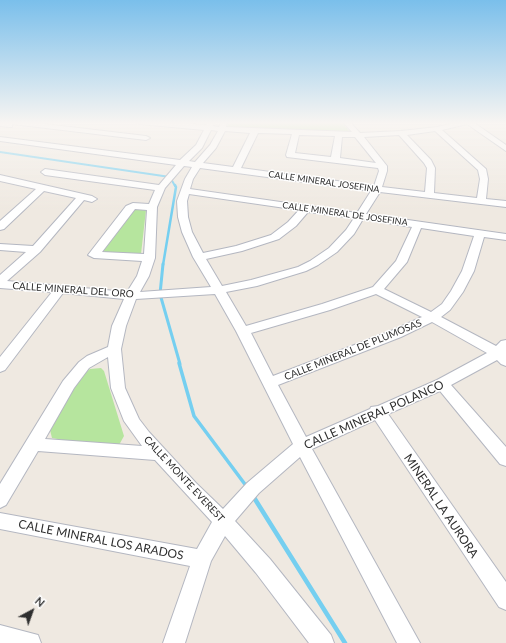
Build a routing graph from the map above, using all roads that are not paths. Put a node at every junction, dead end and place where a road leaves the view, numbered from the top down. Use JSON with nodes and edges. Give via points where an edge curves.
{"nodes":[{"id":1,"x":98,"y":152,"type":"edge"},
{"id":2,"x":132,"y":152,"type":"edge"},
{"id":3,"x":193,"y":152,"type":"edge"},
{"id":4,"x":208,"y":152,"type":"edge"},
{"id":5,"x":245,"y":152,"type":"edge"},
{"id":6,"x":291,"y":152,"type":"edge"},
{"id":7,"x":336,"y":152,"type":"edge"},
{"id":8,"x":373,"y":152,"type":"edge"},
{"id":9,"x":419,"y":152,"type":"edge"},
{"id":10,"x":463,"y":152,"type":"edge"},
{"id":11,"x":128,"y":156,"type":"junction"},
{"id":12,"x":335,"y":161,"type":"junction"},
{"id":13,"x":183,"y":163,"type":"junction"},
{"id":14,"x":198,"y":164,"type":"junction"},
{"id":15,"x":383,"y":166,"type":"junction"},
{"id":16,"x":236,"y":170,"type":"junction"},
{"id":17,"x":45,"y":172,"type":"dead end"},
{"id":18,"x":1,"y":179,"type":"edge"},
{"id":19,"x":167,"y":181,"type":"junction"},
{"id":20,"x":41,"y":189,"type":"junction"},
{"id":21,"x":377,"y":189,"type":"junction"},
{"id":22,"x":185,"y":191,"type":"junction"},
{"id":23,"x":429,"y":194,"type":"junction"},
{"id":24,"x":481,"y":201,"type":"junction"},
{"id":25,"x":506,"y":204,"type":"edge"},
{"id":26,"x":152,"y":207,"type":"junction"},
{"id":27,"x":306,"y":208,"type":"junction"},
{"id":28,"x":361,"y":216,"type":"junction"},
{"id":29,"x":418,"y":224,"type":"junction"},
{"id":30,"x":0,"y":227,"type":"edge"},
{"id":31,"x":480,"y":233,"type":"junction"},
{"id":32,"x":506,"y":237,"type":"edge"},
{"id":33,"x":0,"y":247,"type":"edge"},
{"id":34,"x":36,"y":250,"type":"junction"},
{"id":35,"x":199,"y":257,"type":"junction"},
{"id":36,"x":149,"y":258,"type":"junction"},
{"id":37,"x":0,"y":281,"type":"edge"},
{"id":38,"x":0,"y":284,"type":"edge"},
{"id":39,"x":218,"y":290,"type":"junction"},
{"id":40,"x":377,"y":290,"type":"junction"},
{"id":41,"x":59,"y":291,"type":"junction"},
{"id":42,"x":131,"y":296,"type":"junction"},
{"id":43,"x":432,"y":317,"type":"junction"},
{"id":44,"x":243,"y":331,"type":"junction"},
{"id":45,"x":114,"y":349,"type":"junction"},
{"id":46,"x":503,"y":353,"type":"edge"},
{"id":47,"x":0,"y":367,"type":"edge"},
{"id":48,"x":270,"y":383,"type":"junction"},
{"id":49,"x":442,"y":384,"type":"junction"},
{"id":50,"x":377,"y":411,"type":"junction"},
{"id":51,"x":34,"y":444,"type":"junction"},
{"id":52,"x":302,"y":446,"type":"junction"},
{"id":53,"x":158,"y":454,"type":"junction"},
{"id":54,"x":506,"y":459,"type":"edge"},
{"id":55,"x":0,"y":500,"type":"edge"},
{"id":56,"x":0,"y":520,"type":"edge"},
{"id":57,"x":223,"y":521,"type":"junction"},
{"id":58,"x":202,"y":559,"type":"junction"},
{"id":59,"x":506,"y":600,"type":"edge"},
{"id":60,"x":0,"y":636,"type":"edge"},
{"id":61,"x":30,"y":643,"type":"edge"},
{"id":62,"x":174,"y":643,"type":"edge"},
{"id":63,"x":323,"y":643,"type":"edge"},
{"id":64,"x":409,"y":643,"type":"edge"}],
"edges":[{"from":1,"to":11,"type":"street","name":"CALLE MINERAL JOSEFINA"},
{"from":2,"to":11,"type":"street"},
{"from":3,"to":13,"type":"street","name":"CALLE MONTE EVEREST"},
{"from":4,"to":14,"type":"street"},
{"from":5,"to":16,"type":"street"},
{"from":6,"to":12,"type":"street","via":[[290,155]]},
{"from":7,"to":12,"type":"street"},
{"from":8,"to":15,"type":"street"},
{"from":9,"to":23,"type":"street","via":[[431,168]]},
{"from":10,"to":24,"type":"street","via":[[482,169],[484,179]]},
{"from":11,"to":13,"type":"street","name":"CALLE MINERAL JOSEFINA"},
{"from":12,"to":15,"type":"street"},
{"from":13,"to":14,"type":"street","name":"CALLE MINERAL JOSEFINA"},
{"from":13,"to":19,"type":"street","name":"CALLE MONTE EVEREST"},
{"from":14,"to":16,"type":"street","name":"CALLE MINERAL JOSEFINA"},
{"from":14,"to":22,"type":"street"},
{"from":15,"to":21,"type":"street","name":"CALLE MINERAL DEL ORO"},
{"from":16,"to":21,"type":"street","name":"CALLE MINERAL JOSEFINA"},
{"from":17,"to":19,"type":"street"},
{"from":18,"to":20,"type":"street"},
{"from":19,"to":26,"type":"street","name":"CALLE MONTE EVEREST"},
{"from":20,"to":30,"type":"street"},
{"from":20,"to":34,"type":"street","via":[[87,198]]},
{"from":21,"to":23,"type":"street","name":"CALLE MINERAL JOSEFINA"},
{"from":21,"to":28,"type":"street","name":"CALLE MINERAL DEL ORO"},
{"from":22,"to":27,"type":"street","name":"CALLE MINERAL DE JOSEFINA"},
{"from":22,"to":35,"type":"street","via":[[182,201],[183,217]]},
{"from":23,"to":24,"type":"street","name":"CALLE MINERAL JOSEFINA"},
{"from":24,"to":25,"type":"street","name":"CALLE MINERAL JOSEFINA"},
{"from":26,"to":36,"type":"street","name":"CALLE MONTE EVEREST"},
{"from":26,"to":36,"type":"street","via":[[131,207],[94,255]]},
{"from":27,"to":28,"type":"street","name":"CALLE MINERAL DE JOSEFINA"},
{"from":27,"to":35,"type":"street","via":[[292,224],[275,237],[238,249]]},
{"from":28,"to":29,"type":"street","name":"CALLE MINERAL DE JOSEFINA"},
{"from":28,"to":39,"type":"street","name":"CALLE MINERAL DEL ORO","via":[[337,246],[314,263],[290,273]]},
{"from":29,"to":31,"type":"street","name":"CALLE MINERAL DE JOSEFINA"},
{"from":29,"to":40,"type":"street","via":[[401,262]]},
{"from":31,"to":32,"type":"street","name":"CALLE MINERAL DE JOSEFINA"},
{"from":31,"to":43,"type":"street","name":"CALLE MINERAL DE PLUMOSAS","via":[[468,271],[457,292],[446,307]]},
{"from":33,"to":34,"type":"street"},
{"from":34,"to":37,"type":"street"},
{"from":35,"to":39,"type":"street"},
{"from":36,"to":42,"type":"street","name":"CALLE MONTE EVEREST"},
{"from":38,"to":41,"type":"street","name":"CALLE MINERAL DEL ORO"},
{"from":39,"to":42,"type":"street","name":"CALLE MINERAL DEL ORO"},
{"from":39,"to":44,"type":"street"},
{"from":40,"to":43,"type":"street"},
{"from":40,"to":44,"type":"street"},
{"from":41,"to":42,"type":"street","name":"CALLE MINERAL DEL ORO"},
{"from":41,"to":47,"type":"street"},
{"from":42,"to":45,"type":"street","name":"CALLE MONTE EVEREST","via":[[119,326]]},
{"from":43,"to":46,"type":"street"},
{"from":43,"to":48,"type":"street","name":"CALLE MINERAL DE PLUMOSAS","via":[[396,334]]},
{"from":44,"to":48,"type":"street"},
{"from":45,"to":51,"type":"street","via":[[84,365],[68,385]]},
{"from":45,"to":53,"type":"street","name":"CALLE MONTE EVEREST","via":[[116,375],[123,403],[132,421]]},
{"from":46,"to":49,"type":"street","name":"CALLE MINERAL POLANCO"},
{"from":48,"to":52,"type":"street"},
{"from":49,"to":50,"type":"street","name":"CALLE MINERAL POLANCO"},
{"from":49,"to":54,"type":"street"},
{"from":50,"to":52,"type":"street","name":"CALLE MINERAL POLANCO"},
{"from":50,"to":59,"type":"street","name":"MINERAL LA AURORA"},
{"from":51,"to":53,"type":"street"},
{"from":51,"to":55,"type":"street"},
{"from":52,"to":57,"type":"street","name":"CALLE MINERAL POLANCO","via":[[250,492]]},
{"from":52,"to":64,"type":"street"},
{"from":53,"to":57,"type":"street","name":"CALLE MONTE EVEREST"},
{"from":56,"to":58,"type":"street","name":"CALLE MINERAL LOS ARADOS"},
{"from":57,"to":58,"type":"street","name":"CALLE MINERAL POLANCO"},
{"from":57,"to":63,"type":"street","name":"CALLE MONTE EVEREST","via":[[263,566]]},
{"from":58,"to":62,"type":"street","name":"CALLE MINERAL POLANCO"},
{"from":60,"to":61,"type":"street"}]}
